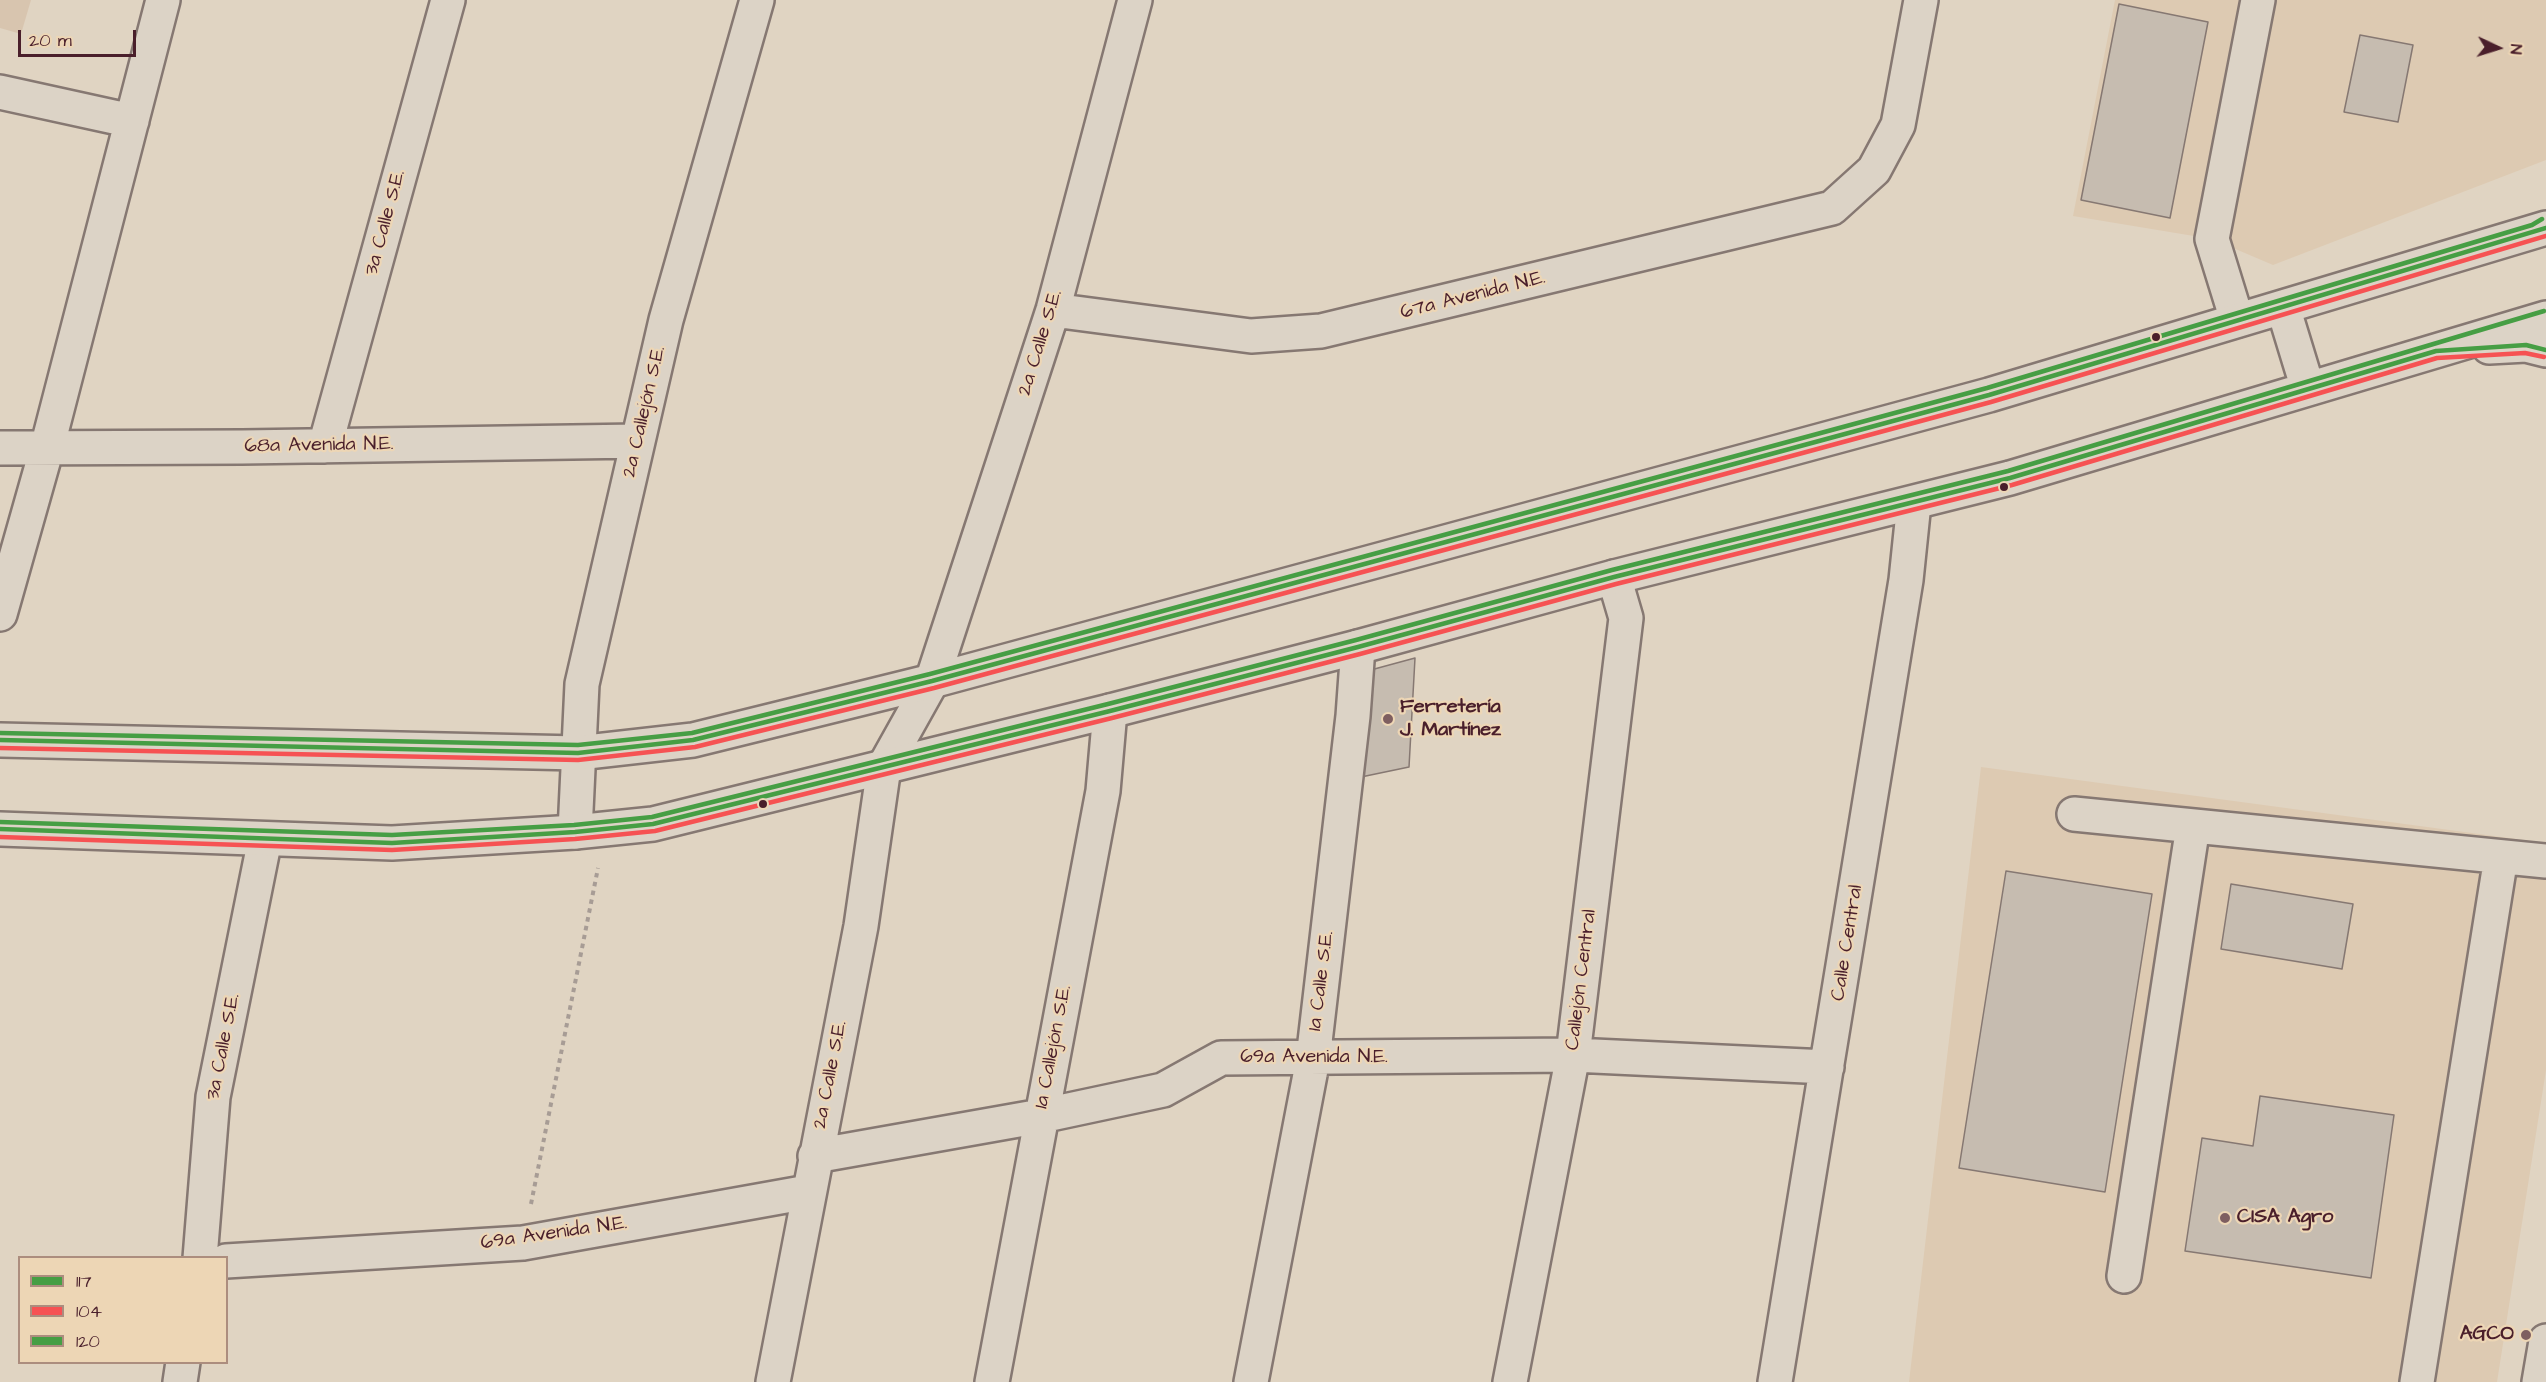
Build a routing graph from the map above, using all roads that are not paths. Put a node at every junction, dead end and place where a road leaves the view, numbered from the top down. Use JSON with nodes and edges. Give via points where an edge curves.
{"nodes":[{"id":1,"x":163,"y":0,"type":"edge"},
{"id":2,"x":448,"y":0,"type":"edge"},
{"id":3,"x":757,"y":0,"type":"edge"},
{"id":4,"x":1135,"y":0,"type":"edge"},
{"id":5,"x":1921,"y":0,"type":"edge"},
{"id":6,"x":2258,"y":0,"type":"edge"},
{"id":7,"x":0,"y":92,"type":"edge"},
{"id":8,"x":132,"y":121,"type":"junction"},
{"id":9,"x":2542,"y":228,"type":"edge"},
{"id":10,"x":2283,"y":307,"type":"junction"},
{"id":11,"x":1053,"y":310,"type":"junction"},
{"id":12,"x":2546,"y":318,"type":"edge"},
{"id":13,"x":2237,"y":320,"type":"junction"},
{"id":14,"x":2546,"y":350,"type":"edge"},
{"id":15,"x":2436,"y":351,"type":"junction"},
{"id":16,"x":2308,"y":389,"type":"junction"},
{"id":17,"x":638,"y":441,"type":"junction"},
{"id":18,"x":325,"y":446,"type":"junction"},
{"id":19,"x":47,"y":447,"type":"junction"},
{"id":20,"x":0,"y":448,"type":"edge"},
{"id":21,"x":1914,"y":503,"type":"junction"},
{"id":22,"x":1614,"y":577,"type":"junction"},
{"id":23,"x":0,"y":614,"type":"edge"},
{"id":24,"x":1358,"y":647,"type":"junction"},
{"id":25,"x":932,"y":681,"type":"junction"},
{"id":26,"x":1110,"y":711,"type":"junction"},
{"id":27,"x":0,"y":740,"type":"edge"},
{"id":28,"x":578,"y":753,"type":"junction"},
{"id":29,"x":884,"y":767,"type":"junction"},
{"id":30,"x":2074,"y":814,"type":"dead end"},
{"id":31,"x":2193,"y":826,"type":"junction"},
{"id":32,"x":0,"y":829,"type":"edge"},
{"id":33,"x":590,"y":830,"type":"junction"},
{"id":34,"x":265,"y":839,"type":"junction"},
{"id":35,"x":2501,"y":857,"type":"junction"},
{"id":36,"x":2546,"y":861,"type":"edge"},
{"id":37,"x":1573,"y":1055,"type":"junction"},
{"id":38,"x":1313,"y":1059,"type":"junction"},
{"id":39,"x":1827,"y":1067,"type":"junction"},
{"id":40,"x":1041,"y":1116,"type":"junction"},
{"id":41,"x":815,"y":1156,"type":"junction"},
{"id":42,"x":808,"y":1192,"type":"junction"},
{"id":43,"x":200,"y":1256,"type":"edge"},
{"id":44,"x":228,"y":1261,"type":"edge"},
{"id":45,"x":2124,"y":1276,"type":"dead end"},
{"id":46,"x":2546,"y":1341,"type":"edge"},
{"id":47,"x":183,"y":1364,"type":"edge"},
{"id":48,"x":180,"y":1382,"type":"edge"},
{"id":49,"x":773,"y":1382,"type":"edge"},
{"id":50,"x":992,"y":1382,"type":"edge"},
{"id":51,"x":1251,"y":1382,"type":"edge"},
{"id":52,"x":1510,"y":1382,"type":"edge"},
{"id":53,"x":1775,"y":1382,"type":"edge"},
{"id":54,"x":2417,"y":1382,"type":"edge"},
{"id":55,"x":2539,"y":1382,"type":"edge"}],
"edges":[{"from":1,"to":8,"type":"street"},
{"from":2,"to":18,"type":"street","name":"3a Calle S.E."},
{"from":3,"to":17,"type":"street","name":"2a Callejón S.E.","via":[[666,320]]},
{"from":4,"to":11,"type":"street","name":"2a Calle S.E."},
{"from":5,"to":11,"type":"street","name":"67a Avenida N.E.","via":[[1898,125],[1874,170],[1832,208],[1321,331],[1251,336]]},
{"from":6,"to":13,"type":"street","via":[[2212,240]]},
{"from":7,"to":8,"type":"street"},
{"from":8,"to":19,"type":"street"},
{"from":9,"to":10,"type":"street"},
{"from":10,"to":13,"type":"street"},
{"from":10,"to":16,"type":"street"},
{"from":11,"to":25,"type":"street","name":"2a Calle S.E."},
{"from":12,"to":15,"type":"street"},
{"from":13,"to":25,"type":"street","via":[[1989,395]]},
{"from":14,"to":15,"type":"street","via":[[2526,345]]},
{"from":15,"to":16,"type":"street"},
{"from":16,"to":21,"type":"street"},
{"from":17,"to":18,"type":"street","name":"68a Avenida N.E."},
{"from":17,"to":28,"type":"street","name":"2a Callejón S.E.","via":[[582,684]]},
{"from":18,"to":19,"type":"street","name":"68a Avenida N.E."},
{"from":19,"to":20,"type":"street","name":"68a Avenida N.E."},
{"from":19,"to":23,"type":"street"},
{"from":21,"to":22,"type":"street"},
{"from":21,"to":39,"type":"street","name":"Calle Central","via":[[1906,580]]},
{"from":22,"to":24,"type":"street"},
{"from":22,"to":37,"type":"street","name":"Callejón Central","via":[[1626,618]]},
{"from":24,"to":26,"type":"street"},
{"from":24,"to":38,"type":"street","name":"1a Calle S.E."},
{"from":25,"to":28,"type":"street","via":[[693,740]]},
{"from":25,"to":29,"type":"street","name":"2a Calle S.E."},
{"from":26,"to":29,"type":"street"},
{"from":26,"to":40,"type":"street","name":"1a Callejón S.E.","via":[[1103,791]]},
{"from":27,"to":28,"type":"street"},
{"from":28,"to":33,"type":"street","name":"2a Callejón S.E."},
{"from":29,"to":33,"type":"street","via":[[653,824]]},
{"from":29,"to":41,"type":"street","name":"2a Calle S.E.","via":[[861,926]]},
{"from":30,"to":31,"type":"street"},
{"from":31,"to":35,"type":"street"},
{"from":31,"to":45,"type":"street"},
{"from":32,"to":34,"type":"street"},
{"from":33,"to":34,"type":"street","via":[[392,843]]},
{"from":34,"to":43,"type":"street","name":"3a Calle S.E.","via":[[213,1097]]},
{"from":35,"to":36,"type":"street"},
{"from":35,"to":54,"type":"street"},
{"from":37,"to":38,"type":"street","name":"69a Avenida N.E."},
{"from":37,"to":39,"type":"street","name":"69a Avenida N.E."},
{"from":37,"to":52,"type":"street","name":"Callejón Central"},
{"from":38,"to":40,"type":"street","name":"69a Avenida N.E.","via":[[1221,1058],[1163,1090]]},
{"from":38,"to":51,"type":"street","name":"1a Calle S.E."},
{"from":39,"to":53,"type":"street","name":"Calle Central"},
{"from":40,"to":41,"type":"street","name":"69a Avenida N.E."},
{"from":40,"to":50,"type":"street","name":"1a Callejón S.E."},
{"from":41,"to":42,"type":"street","name":"2a Calle S.E."},
{"from":42,"to":44,"type":"street","name":"69a Avenida N.E.","via":[[523,1243]]},
{"from":42,"to":49,"type":"street","name":"2a Calle S.E."},
{"from":46,"to":55,"type":"street"},
{"from":47,"to":48,"type":"street"}]}
